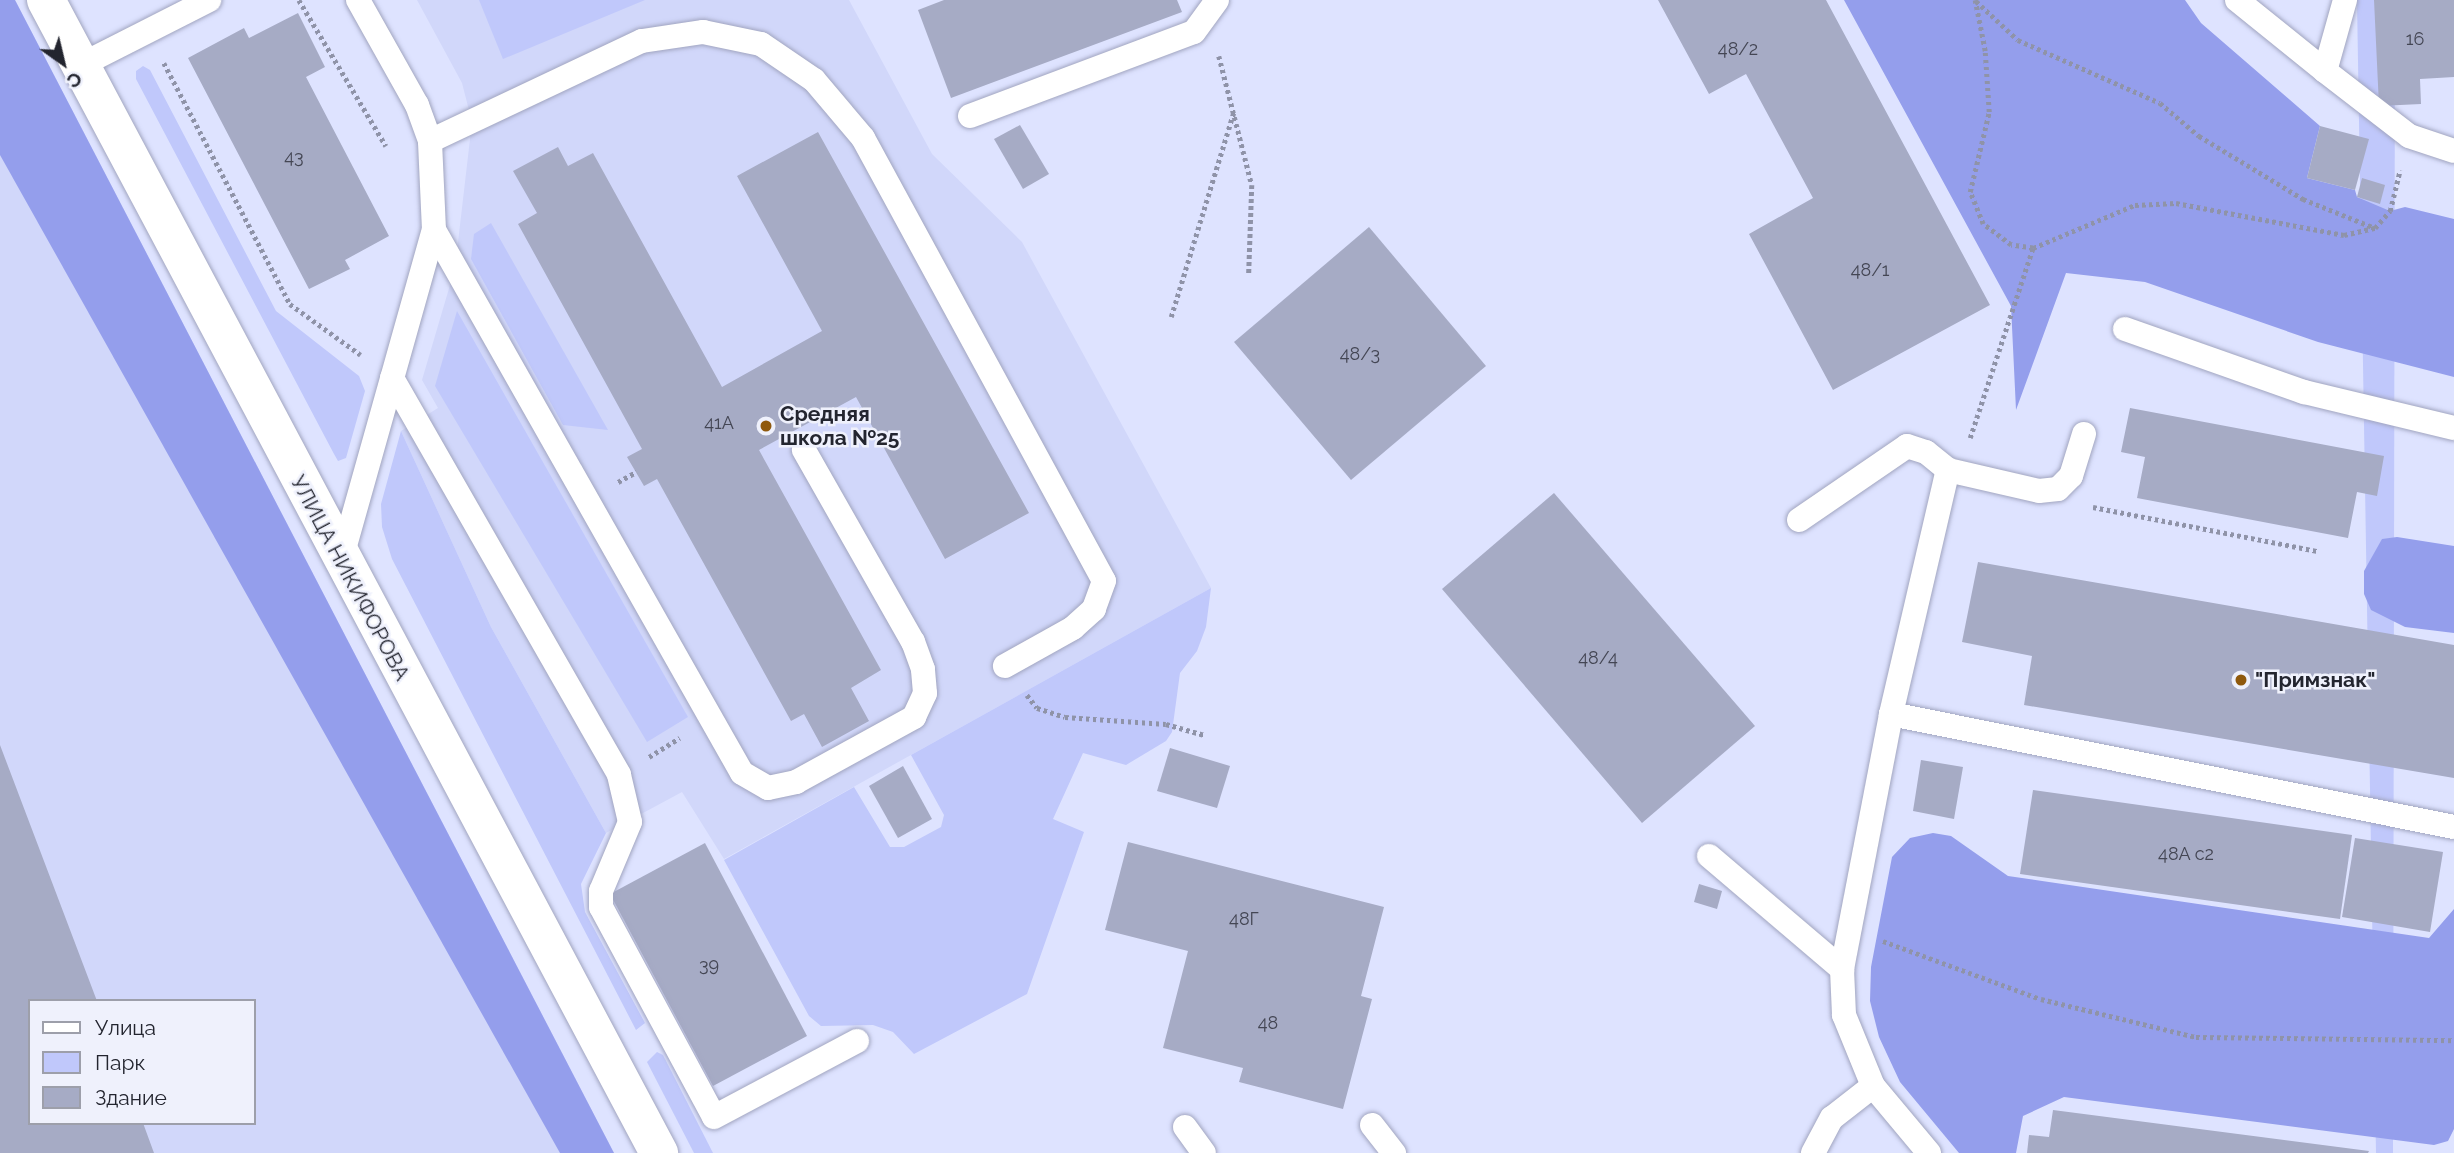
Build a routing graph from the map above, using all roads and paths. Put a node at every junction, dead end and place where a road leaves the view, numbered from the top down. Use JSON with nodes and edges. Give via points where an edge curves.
{"nodes":[{"id":1,"x":46,"y":0,"type":"edge"},
{"id":2,"x":209,"y":0,"type":"edge"},
{"id":3,"x":299,"y":0,"type":"edge"},
{"id":4,"x":358,"y":0,"type":"edge"},
{"id":5,"x":1976,"y":0,"type":"edge"},
{"id":6,"x":2237,"y":0,"type":"edge"},
{"id":7,"x":2345,"y":0,"type":"edge"},
{"id":8,"x":1213,"y":9,"type":"edge"},
{"id":9,"x":148,"y":31,"type":"junction"},
{"id":10,"x":79,"y":66,"type":"junction"},
{"id":11,"x":2325,"y":71,"type":"junction"},
{"id":12,"x":1234,"y":110,"type":"junction"},
{"id":13,"x":970,"y":116,"type":"dead end"},
{"id":14,"x":430,"y":141,"type":"junction"},
{"id":15,"x":386,"y":146,"type":"dead end"},
{"id":16,"x":2454,"y":151,"type":"edge"},
{"id":17,"x":2400,"y":172,"type":"dead end"},
{"id":18,"x":2375,"y":228,"type":"junction"},
{"id":19,"x":434,"y":230,"type":"junction"},
{"id":20,"x":2033,"y":248,"type":"junction"},
{"id":21,"x":1249,"y":273,"type":"dead end"},
{"id":22,"x":1171,"y":317,"type":"dead end"},
{"id":23,"x":2125,"y":329,"type":"dead end"},
{"id":24,"x":393,"y":378,"type":"junction"},
{"id":25,"x":2454,"y":428,"type":"edge"},
{"id":26,"x":2084,"y":434,"type":"dead end"},
{"id":27,"x":804,"y":450,"type":"dead end"},
{"id":28,"x":1954,"y":472,"type":"junction"},
{"id":29,"x":2058,"y":489,"type":"junction"},
{"id":30,"x":1799,"y":520,"type":"dead end"},
{"id":31,"x":2318,"y":551,"type":"dead end"},
{"id":32,"x":341,"y":561,"type":"junction"},
{"id":33,"x":1006,"y":666,"type":"joint"},
{"id":34,"x":1891,"y":714,"type":"junction"},
{"id":35,"x":1204,"y":734,"type":"dead end"},
{"id":36,"x":2454,"y":827,"type":"edge"},
{"id":37,"x":1709,"y":856,"type":"dead end"},
{"id":38,"x":1849,"y":928,"type":"junction"},
{"id":39,"x":1842,"y":969,"type":"junction"},
{"id":40,"x":2454,"y":1040,"type":"edge"},
{"id":41,"x":857,"y":1041,"type":"dead end"},
{"id":42,"x":1873,"y":1086,"type":"junction"},
{"id":43,"x":1372,"y":1125,"type":"dead end"},
{"id":44,"x":1185,"y":1127,"type":"dead end"},
{"id":45,"x":659,"y":1153,"type":"edge"},
{"id":46,"x":1203,"y":1153,"type":"edge"},
{"id":47,"x":1394,"y":1153,"type":"edge"},
{"id":48,"x":1813,"y":1153,"type":"edge"},
{"id":49,"x":1929,"y":1153,"type":"edge"}],
"edges":[{"from":1,"to":10,"type":"main road","name":"УЛИЦА НИКИФОРОВА"},
{"from":2,"to":9,"type":"lane"},
{"from":3,"to":15,"type":"path"},
{"from":4,"to":14,"type":"lane","via":[[417,105]]},
{"from":5,"to":18,"type":"path","via":[[2018,40],[2160,103],[2199,136],[2302,199]]},
{"from":5,"to":20,"type":"path","via":[[1989,112],[1970,191],[1983,225],[2011,245]]},
{"from":6,"to":11,"type":"lane"},
{"from":7,"to":11,"type":"lane"},
{"from":8,"to":12,"type":"path"},
{"from":8,"to":13,"type":"lane","via":[[1194,32]]},
{"from":9,"to":10,"type":"lane"},
{"from":9,"to":24,"type":"path","via":[[290,304]]},
{"from":10,"to":32,"type":"main road","name":"УЛИЦА НИКИФОРОВА"},
{"from":11,"to":16,"type":"lane","via":[[2409,136]]},
{"from":12,"to":21,"type":"path","via":[[1252,185]]},
{"from":12,"to":22,"type":"path"},
{"from":14,"to":19,"type":"lane"},
{"from":14,"to":33,"type":"lane","via":[[642,41],[703,32],[761,44],[814,80],[863,138],[1104,581],[1094,609],[1073,628]]},
{"from":17,"to":18,"type":"path","via":[[2390,211]]},
{"from":18,"to":20,"type":"path","via":[[2344,235],[2176,203],[2135,205]]},
{"from":19,"to":24,"type":"lane"},
{"from":19,"to":27,"type":"lane","via":[[742,773],[768,788],[796,782],[914,717],[925,693],[923,669],[913,642]]},
{"from":20,"to":28,"type":"path"},
{"from":23,"to":25,"type":"lane","via":[[2304,392]]},
{"from":24,"to":32,"type":"lane"},
{"from":24,"to":41,"type":"lane","via":[[619,775],[629,822],[601,891],[601,907],[713,1117]]},
{"from":26,"to":29,"type":"lane","via":[[2071,476]]},
{"from":28,"to":29,"type":"lane","via":[[2039,491]]},
{"from":28,"to":30,"type":"lane","via":[[1926,452],[1907,446]]},
{"from":28,"to":34,"type":"lane"},
{"from":29,"to":31,"type":"path","via":[[2096,508]]},
{"from":32,"to":45,"type":"main road","name":"УЛИЦА НИКИФОРОВА"},
{"from":33,"to":35,"type":"path","via":[[1037,708],[1089,721],[1156,723]]},
{"from":34,"to":36,"type":"lane"},
{"from":34,"to":38,"type":"lane"},
{"from":37,"to":39,"type":"lane"},
{"from":38,"to":39,"type":"lane"},
{"from":38,"to":40,"type":"path","via":[[2041,999],[2196,1037]]},
{"from":39,"to":42,"type":"lane","via":[[1844,1015]]},
{"from":42,"to":48,"type":"lane","via":[[1832,1118]]},
{"from":42,"to":49,"type":"lane"},
{"from":43,"to":47,"type":"lane"},
{"from":44,"to":46,"type":"lane"}]}
